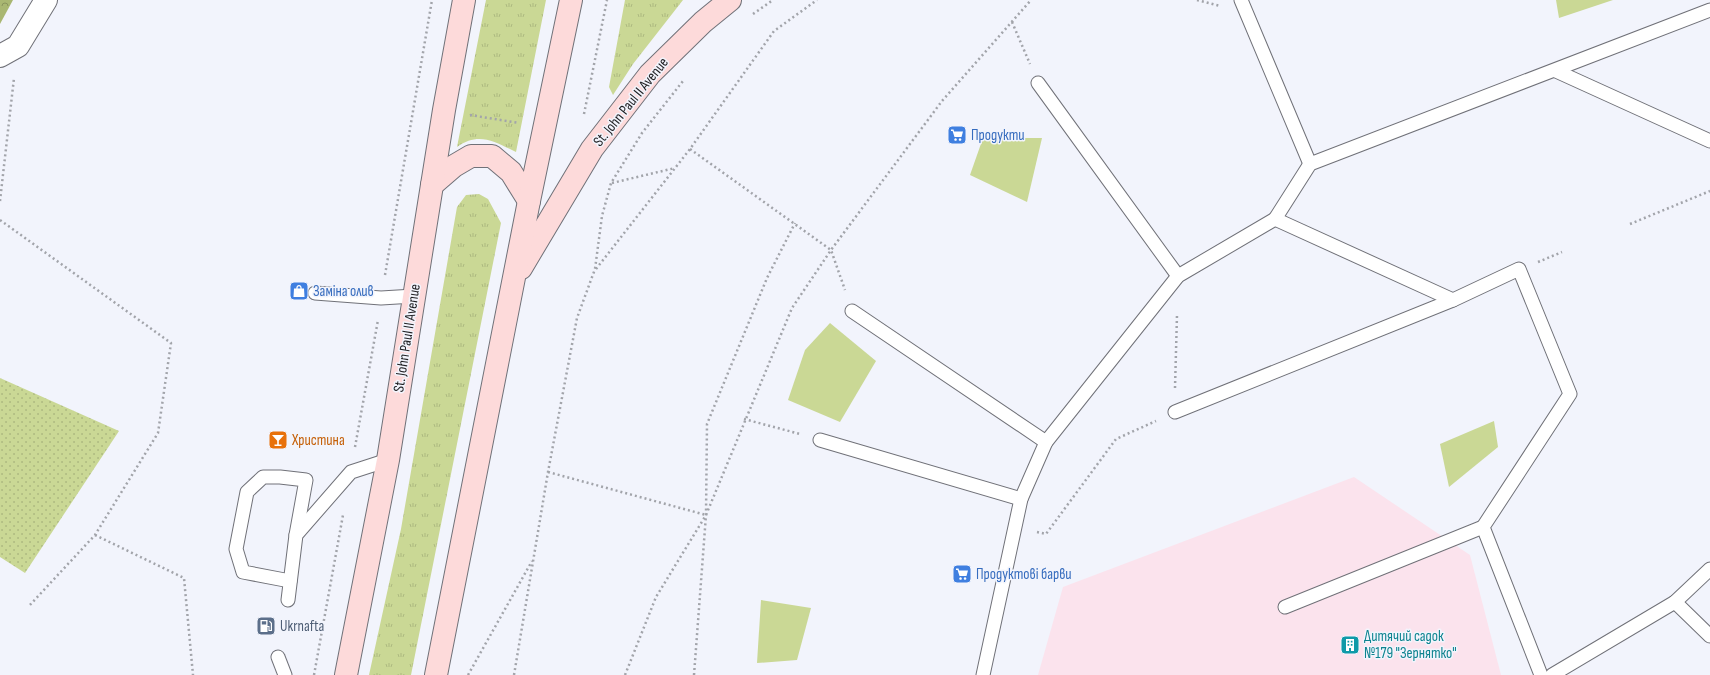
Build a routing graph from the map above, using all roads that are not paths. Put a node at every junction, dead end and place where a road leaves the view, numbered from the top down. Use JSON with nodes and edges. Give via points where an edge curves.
{"nodes":[{"id":1,"x":46,"y":0,"type":"edge"},
{"id":2,"x":464,"y":0,"type":"edge"},
{"id":3,"x":571,"y":0,"type":"edge"},
{"id":4,"x":730,"y":0,"type":"edge"},
{"id":5,"x":1241,"y":0,"type":"edge"},
{"id":6,"x":1710,"y":10,"type":"edge"},
{"id":7,"x":9,"y":51,"type":"edge"},
{"id":8,"x":1556,"y":71,"type":"junction"},
{"id":9,"x":1038,"y":83,"type":"road end"},
{"id":10,"x":1710,"y":141,"type":"edge"},
{"id":11,"x":1310,"y":164,"type":"junction"},
{"id":12,"x":432,"y":185,"type":"junction"},
{"id":13,"x":529,"y":201,"type":"junction"},
{"id":14,"x":1275,"y":219,"type":"junction"},
{"id":15,"x":1178,"y":276,"type":"junction"},
{"id":16,"x":514,"y":281,"type":"junction"},
{"id":17,"x":315,"y":293,"type":"dead end"},
{"id":18,"x":414,"y":296,"type":"junction"},
{"id":19,"x":1453,"y":300,"type":"junction"},
{"id":20,"x":852,"y":311,"type":"road end"},
{"id":21,"x":1175,"y":412,"type":"road end"},
{"id":22,"x":820,"y":440,"type":"road end"},
{"id":23,"x":1046,"y":442,"type":"junction"},
{"id":24,"x":388,"y":460,"type":"junction"},
{"id":25,"x":1021,"y":499,"type":"junction"},
{"id":26,"x":1483,"y":527,"type":"junction"},
{"id":27,"x":296,"y":535,"type":"junction"},
{"id":28,"x":1710,"y":569,"type":"edge"},
{"id":29,"x":290,"y":581,"type":"junction"},
{"id":30,"x":288,"y":600,"type":"dead end"},
{"id":31,"x":1675,"y":602,"type":"junction"},
{"id":32,"x":1285,"y":607,"type":"dead end"},
{"id":33,"x":1710,"y":636,"type":"edge"},
{"id":34,"x":278,"y":657,"type":"dead end"},
{"id":35,"x":285,"y":675,"type":"edge"},
{"id":36,"x":346,"y":675,"type":"edge"},
{"id":37,"x":436,"y":675,"type":"edge"},
{"id":38,"x":983,"y":675,"type":"edge"},
{"id":39,"x":1541,"y":675,"type":"edge"},
{"id":40,"x":1552,"y":675,"type":"edge"}],
"edges":[{"from":1,"to":7,"type":"street"},
{"from":2,"to":12,"type":"main road","name":"St. John Paul II Avenue"},
{"from":3,"to":13,"type":"main road","name":"St. John Paul II Avenue"},
{"from":4,"to":16,"type":"main road","name":"St. John Paul II Avenue","via":[[703,22],[650,74],[592,149]]},
{"from":5,"to":11,"type":"lane"},
{"from":6,"to":8,"type":"lane"},
{"from":8,"to":10,"type":"lane"},
{"from":8,"to":11,"type":"lane"},
{"from":9,"to":15,"type":"lane"},
{"from":11,"to":14,"type":"lane"},
{"from":12,"to":13,"type":"main road","via":[[454,166],[471,156],[492,156],[511,172]]},
{"from":12,"to":18,"type":"main road","name":"St. John Paul II Avenue"},
{"from":13,"to":16,"type":"main road","name":"St. John Paul II Avenue"},
{"from":14,"to":15,"type":"lane"},
{"from":14,"to":19,"type":"lane"},
{"from":15,"to":23,"type":"lane"},
{"from":16,"to":37,"type":"main road","name":"St. John Paul II Avenue"},
{"from":17,"to":18,"type":"lane","via":[[381,298]]},
{"from":18,"to":24,"type":"main road","name":"St. John Paul II Avenue"},
{"from":19,"to":21,"type":"lane"},
{"from":19,"to":26,"type":"lane","via":[[1519,269],[1570,394]]},
{"from":20,"to":23,"type":"lane"},
{"from":22,"to":25,"type":"lane"},
{"from":23,"to":25,"type":"lane"},
{"from":24,"to":27,"type":"lane","via":[[351,472]]},
{"from":24,"to":36,"type":"main road","name":"St. John Paul II Avenue"},
{"from":25,"to":38,"type":"lane"},
{"from":26,"to":32,"type":"lane"},
{"from":26,"to":39,"type":"lane"},
{"from":27,"to":29,"type":"lane"},
{"from":27,"to":29,"type":"lane","via":[[306,480],[263,477],[247,492],[236,550],[243,572]]},
{"from":28,"to":31,"type":"lane"},
{"from":29,"to":30,"type":"lane"},
{"from":31,"to":33,"type":"lane"},
{"from":31,"to":40,"type":"lane"},
{"from":34,"to":35,"type":"lane"}]}
